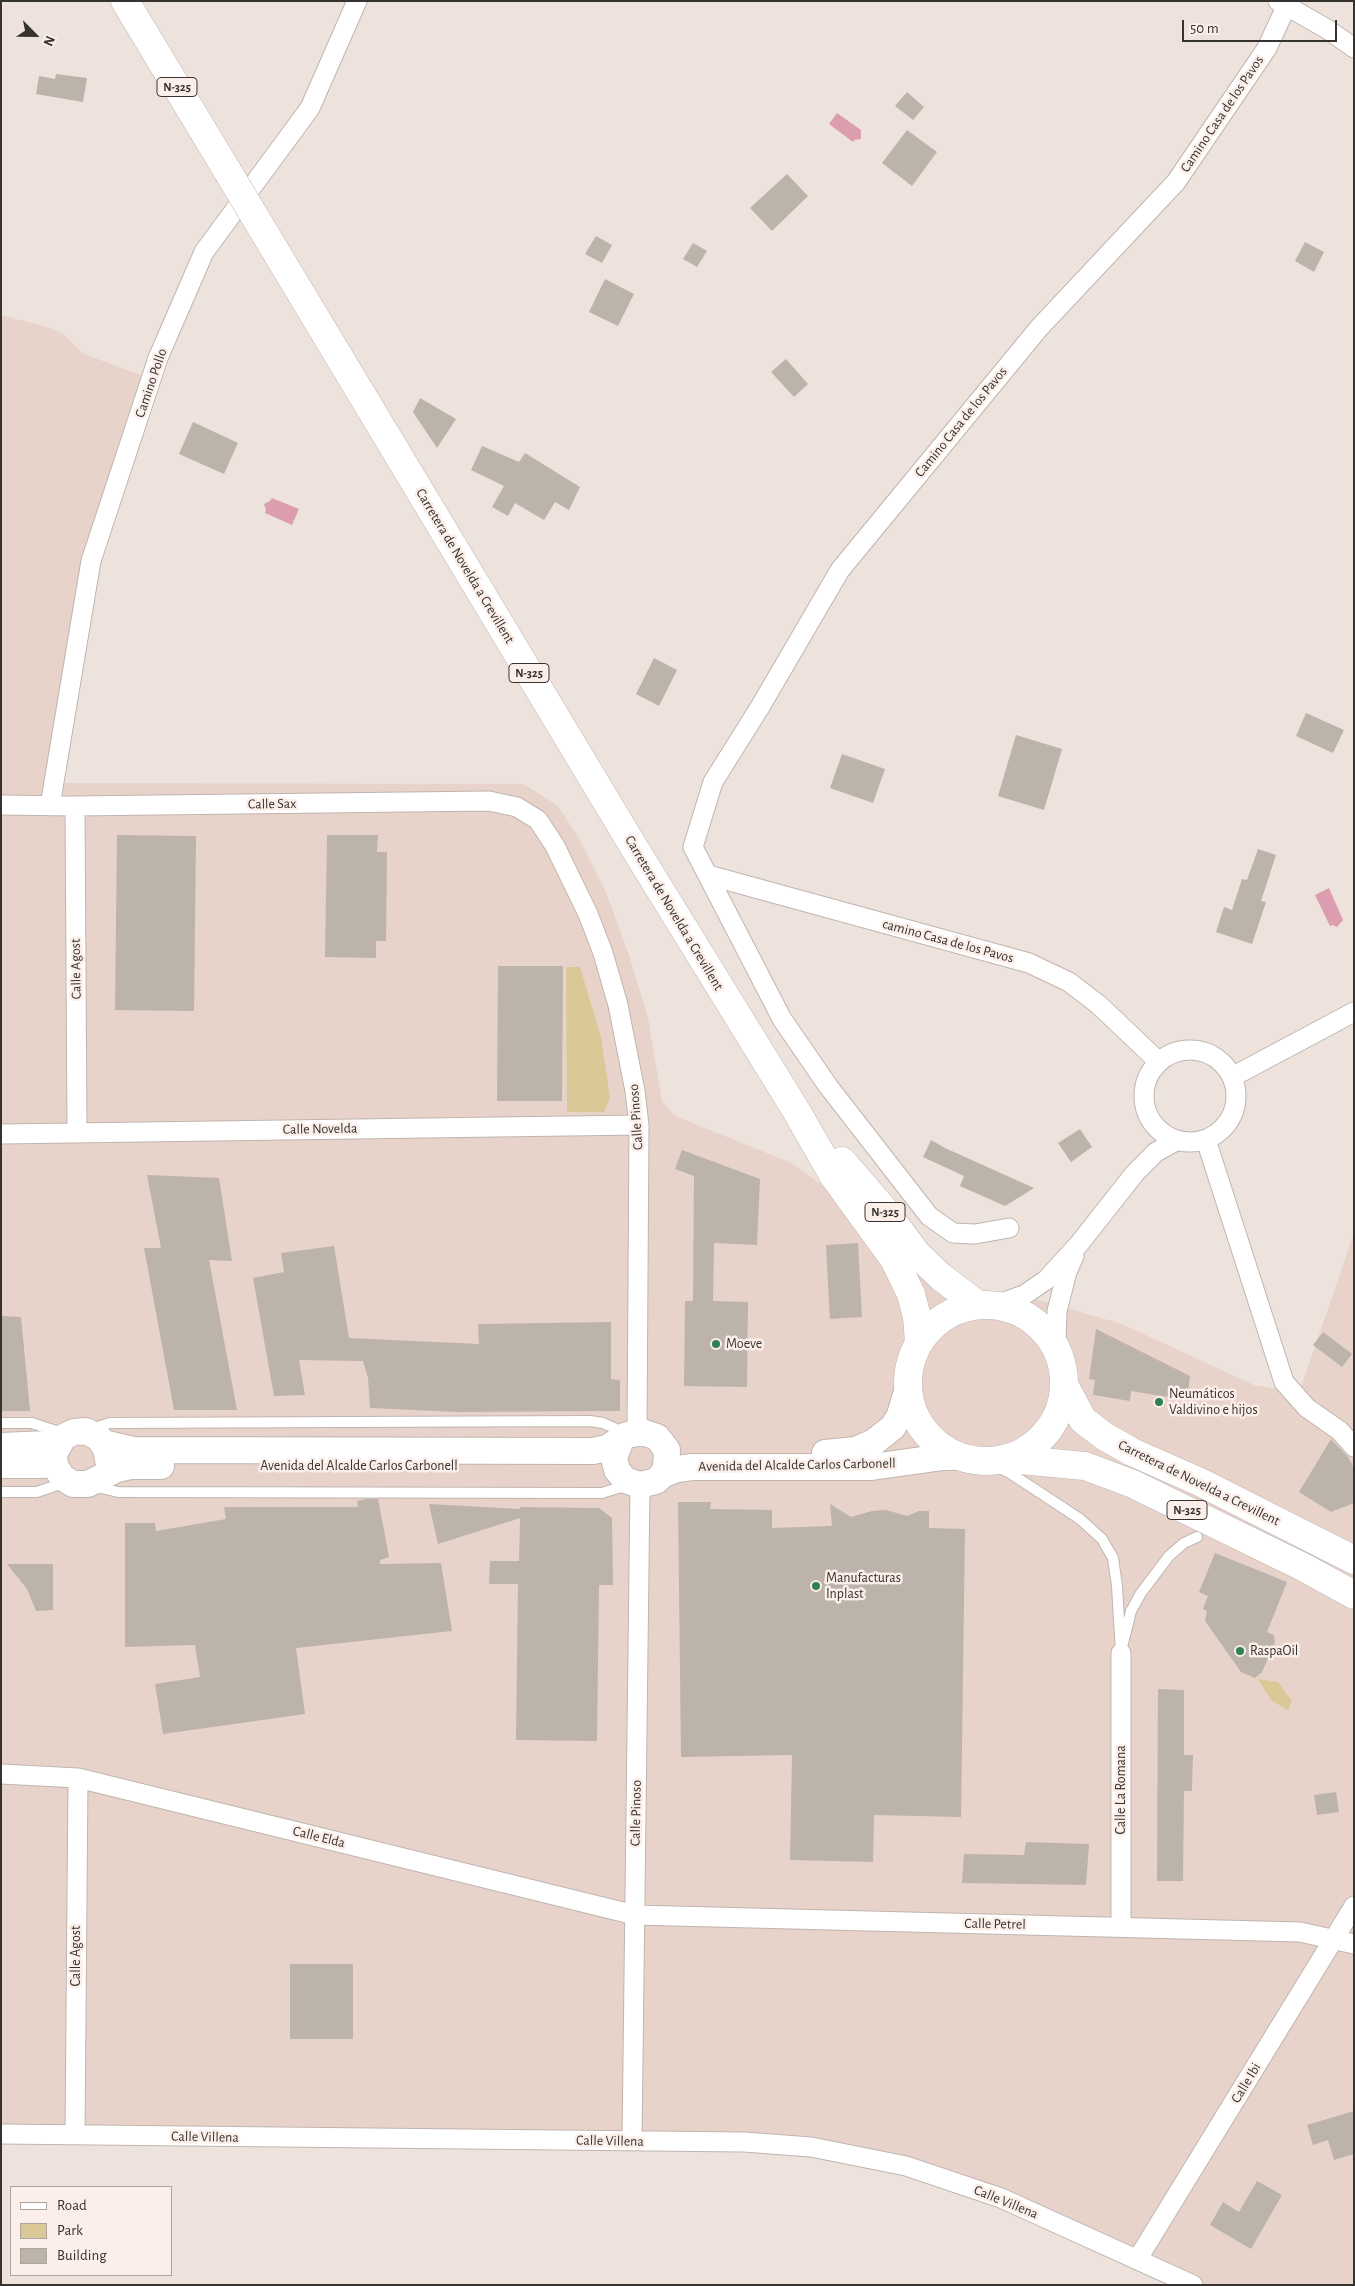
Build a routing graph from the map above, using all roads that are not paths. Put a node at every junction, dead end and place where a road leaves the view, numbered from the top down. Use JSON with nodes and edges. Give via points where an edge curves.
{"nodes":[{"id":1,"x":126,"y":1,"type":"edge"},
{"id":2,"x":357,"y":1,"type":"edge"},
{"id":3,"x":1285,"y":3,"type":"edge"},
{"id":4,"x":1354,"y":48,"type":"edge"},
{"id":5,"x":1,"y":805,"type":"edge"},
{"id":6,"x":50,"y":806,"type":"junction"},
{"id":7,"x":74,"y":806,"type":"junction"},
{"id":8,"x":538,"y":820,"type":"joint"},
{"id":9,"x":708,"y":875,"type":"junction"},
{"id":10,"x":1354,"y":1012,"type":"edge"},
{"id":11,"x":1158,"y":1062,"type":"junction"},
{"id":12,"x":1232,"y":1077,"type":"junction"},
{"id":13,"x":797,"y":1112,"type":"junction"},
{"id":14,"x":1151,"y":1122,"type":"junction"},
{"id":15,"x":639,"y":1125,"type":"junction"},
{"id":16,"x":77,"y":1132,"type":"junction"},
{"id":17,"x":1,"y":1134,"type":"edge"},
{"id":18,"x":1206,"y":1140,"type":"junction"},
{"id":19,"x":1176,"y":1141,"type":"junction"},
{"id":20,"x":1135,"y":1173,"type":"junction"},
{"id":21,"x":1009,"y":1228,"type":"dead end"},
{"id":22,"x":1079,"y":1244,"type":"junction"},
{"id":23,"x":987,"y":1305,"type":"junction"},
{"id":24,"x":920,"y":1342,"type":"junction"},
{"id":25,"x":1056,"y":1344,"type":"junction"},
{"id":26,"x":1064,"y":1385,"type":"junction"},
{"id":27,"x":908,"y":1388,"type":"junction"},
{"id":28,"x":1,"y":1423,"type":"edge"},
{"id":29,"x":630,"y":1435,"type":"junction"},
{"id":30,"x":80,"y":1437,"type":"junction"},
{"id":31,"x":662,"y":1442,"type":"junction"},
{"id":32,"x":1,"y":1446,"type":"edge"},
{"id":33,"x":1354,"y":1447,"type":"edge"},
{"id":34,"x":970,"y":1459,"type":"junction"},
{"id":35,"x":1009,"y":1459,"type":"junction"},
{"id":36,"x":1,"y":1464,"type":"edge"},
{"id":37,"x":78,"y":1478,"type":"junction"},
{"id":38,"x":638,"y":1480,"type":"junction"},
{"id":39,"x":1,"y":1492,"type":"edge"},
{"id":40,"x":1197,"y":1537,"type":"dead end"},
{"id":41,"x":1354,"y":1560,"type":"edge"},
{"id":42,"x":1354,"y":1595,"type":"edge"},
{"id":43,"x":1121,"y":1654,"type":"junction"},
{"id":44,"x":1,"y":1774,"type":"edge"},
{"id":45,"x":78,"y":1778,"type":"junction"},
{"id":46,"x":1354,"y":1906,"type":"edge"},
{"id":47,"x":635,"y":1915,"type":"junction"},
{"id":48,"x":1121,"y":1927,"type":"junction"},
{"id":49,"x":1334,"y":1938,"type":"junction"},
{"id":50,"x":1354,"y":1944,"type":"edge"},
{"id":51,"x":1,"y":2134,"type":"edge"},
{"id":52,"x":75,"y":2135,"type":"junction"},
{"id":53,"x":632,"y":2141,"type":"junction"},
{"id":54,"x":1137,"y":2260,"type":"junction"},
{"id":55,"x":1193,"y":2285,"type":"edge"}],
"edges":[{"from":1,"to":13,"type":"highway","name":"Carretera de Novelda a Crevillent","number":"N-325","bridge":true,"via":[[635,849]]},
{"from":2,"to":6,"type":"street","name":"Camino Pollo","via":[[310,108],[204,252],[158,358],[91,561]]},
{"from":3,"to":4,"type":"street"},
{"from":3,"to":9,"type":"street","name":"Camino Casa de los Pavos","via":[[1267,48],[1176,182],[1038,328],[840,570],[713,782],[693,847]]},
{"from":5,"to":6,"type":"street","name":"Calle Sax"},
{"from":6,"to":7,"type":"street","name":"Calle Sax"},
{"from":7,"to":8,"type":"street","name":"Calle Sax","via":[[489,801],[517,807]]},
{"from":7,"to":16,"type":"street","name":"Calle Agost"},
{"from":8,"to":15,"type":"street","name":"Calle Pinoso","via":[[555,846],[603,953],[618,1004]]},
{"from":9,"to":11,"type":"street","name":"camino Casa de los Pavos","via":[[1029,963],[1069,982],[1099,1005]]},
{"from":9,"to":21,"type":"street","name":"Camino Casa de los Pavos","via":[[782,1019],[828,1086],[929,1216],[953,1233],[975,1234]]},
{"from":10,"to":12,"type":"street"},
{"from":11,"to":12,"type":"street","via":[[1173,1053],[1190,1050],[1208,1053],[1222,1063]]},
{"from":11,"to":14,"type":"street","via":[[1144,1091],[1145,1107]]},
{"from":12,"to":18,"type":"street","via":[[1235,1107],[1229,1121]]},
{"from":13,"to":23,"type":"highway","number":"N-325","via":[[823,1138],[917,1254],[941,1277]]},
{"from":13,"to":24,"type":"highway","number":"N-325","via":[[833,1175],[894,1259],[911,1294]]},
{"from":14,"to":19,"type":"street","via":[[1162,1134]]},
{"from":14,"to":20,"type":"street"},
{"from":15,"to":16,"type":"street","name":"Calle Novelda"},
{"from":15,"to":29,"type":"street","name":"Calle Pinoso"},
{"from":16,"to":17,"type":"street","name":"Calle Novelda"},
{"from":18,"to":19,"type":"street"},
{"from":18,"to":33,"type":"street","via":[[1284,1382],[1308,1408],[1340,1431]]},
{"from":19,"to":20,"type":"street","via":[[1156,1152]]},
{"from":20,"to":22,"type":"street"},
{"from":22,"to":23,"type":"street","via":[[1046,1280],[1024,1296]]},
{"from":22,"to":25,"type":"street","via":[[1067,1272],[1057,1311]]},
{"from":23,"to":24,"type":"highway","via":[[955,1311],[935,1324]]},
{"from":23,"to":25,"type":"highway","number":"N-325","via":[[1021,1313]]},
{"from":24,"to":27,"type":"highway","via":[[910,1364]]},
{"from":25,"to":26,"type":"highway","number":"N-325"},
{"from":26,"to":35,"type":"highway","number":"N-325","via":[[1060,1407],[1052,1423],[1041,1437]]},
{"from":26,"to":41,"type":"highway","name":"Carretera de Novelda a Crevillent","number":"N-325","via":[[1083,1420],[1104,1436]]},
{"from":27,"to":31,"type":"main road","name":"Avenida del Alcalde Carlos Carbonell","via":[[893,1427],[874,1442],[856,1450],[841,1453],[691,1451]]},
{"from":27,"to":34,"type":"highway","via":[[913,1411],[925,1431],[942,1447]]},
{"from":28,"to":30,"type":"lane","via":[[32,1423]]},
{"from":29,"to":30,"type":"main road","name":"Avenida del Alcalde Carlos Carbonell","via":[[607,1448],[593,1451],[133,1450]]},
{"from":29,"to":31,"type":"main road","name":"Avenida del Alcalde Carlos Carbonell","via":[[649,1433]]},
{"from":29,"to":38,"type":"main road","via":[[614,1457]]},
{"from":30,"to":32,"type":"main road","via":[[37,1446]]},
{"from":30,"to":37,"type":"main road","via":[[54,1454]]},
{"from":30,"to":37,"type":"main road","via":[[108,1460]]},
{"from":31,"to":38,"type":"main road","via":[[668,1458]]},
{"from":34,"to":35,"type":"highway","number":"N-325"},
{"from":34,"to":38,"type":"main road","name":"Avenida del Alcalde Carlos Carbonell","via":[[943,1456],[872,1466],[692,1467]]},
{"from":34,"to":43,"type":"lane","via":[[1010,1473],[1080,1519],[1102,1539],[1113,1558]]},
{"from":35,"to":42,"type":"highway","number":"N-325","via":[[1085,1466],[1133,1484]]},
{"from":36,"to":37,"type":"main road","via":[[38,1464]]},
{"from":37,"to":38,"type":"main road","name":"Avenida del Alcalde Carlos Carbonell","via":[[131,1466],[590,1467]]},
{"from":37,"to":39,"type":"lane","via":[[37,1492]]},
{"from":38,"to":47,"type":"street","name":"Calle Pinoso"},
{"from":40,"to":43,"type":"lane","via":[[1184,1543],[1170,1556],[1141,1593],[1131,1611]]},
{"from":43,"to":48,"type":"street","name":"Calle La Romana"},
{"from":44,"to":45,"type":"street","name":"Calle Elda"},
{"from":45,"to":47,"type":"street","name":"Calle Elda"},
{"from":45,"to":52,"type":"street","name":"Calle Agost"},
{"from":46,"to":49,"type":"street","name":"Calle Ibi"},
{"from":47,"to":48,"type":"street","name":"Calle Petrel"},
{"from":47,"to":53,"type":"street","name":"Calle Pinoso"},
{"from":48,"to":49,"type":"street","name":"Calle Petrel","via":[[1300,1932]]},
{"from":49,"to":50,"type":"street","name":"Calle Petrel"},
{"from":49,"to":54,"type":"street","name":"Calle Ibi"},
{"from":51,"to":52,"type":"street","name":"Calle Villena"},
{"from":52,"to":53,"type":"street","name":"Calle Villena"},
{"from":53,"to":54,"type":"street","name":"Calle Villena","via":[[811,2146],[864,2156],[906,2166],[1001,2198]]},
{"from":54,"to":55,"type":"street","name":"Calle Villena"}]}
